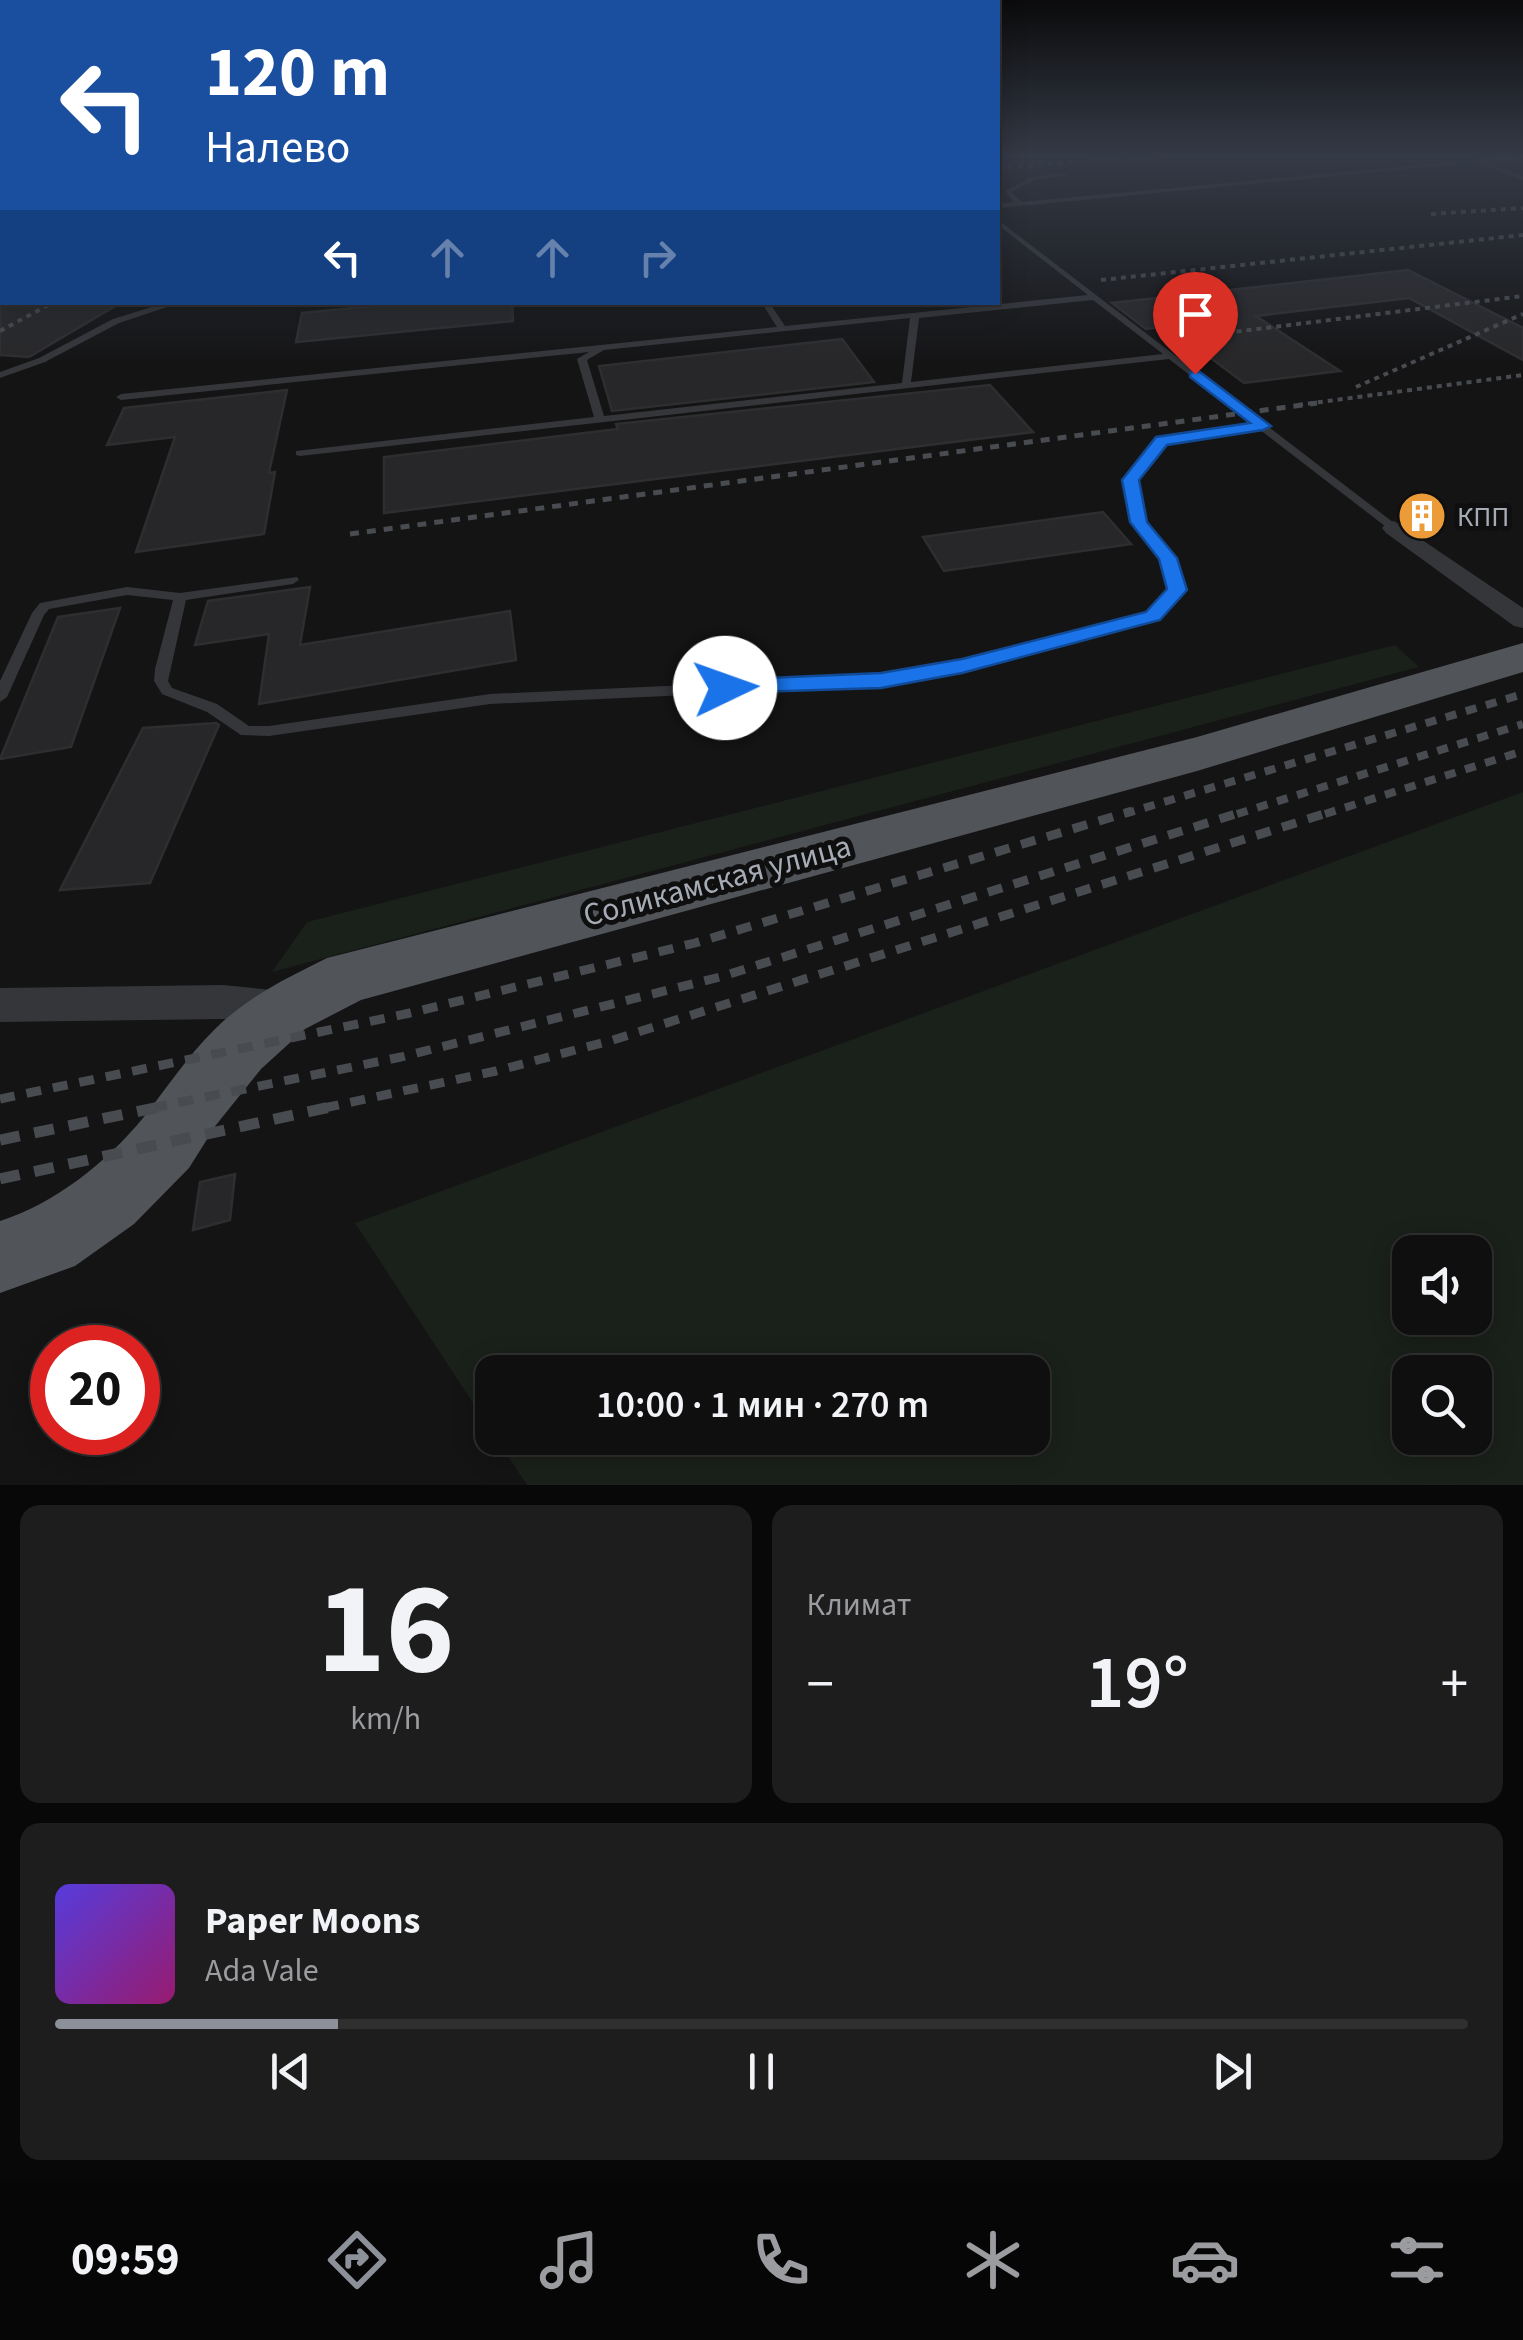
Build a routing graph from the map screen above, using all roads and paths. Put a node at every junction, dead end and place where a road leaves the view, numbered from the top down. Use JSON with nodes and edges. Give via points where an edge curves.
{"nodes":[{"id":1,"x":1002,"y":225,"type":"edge"},
{"id":2,"x":1095,"y":297,"type":"junction"},
{"id":3,"x":169,"y":305,"type":"edge"},
{"id":4,"x":767,"y":305,"type":"edge"},
{"id":5,"x":915,"y":315,"type":"junction"},
{"id":6,"x":782,"y":329,"type":"junction"},
{"id":7,"x":603,"y":347,"type":"junction"},
{"id":8,"x":1170,"y":356,"type":"junction"},
{"id":9,"x":0,"y":362,"type":"edge"},
{"id":10,"x":26,"y":366,"type":"junction"},
{"id":11,"x":0,"y":375,"type":"edge"},
{"id":12,"x":906,"y":385,"type":"junction"},
{"id":13,"x":120,"y":396,"type":"dead end"},
{"id":14,"x":600,"y":420,"type":"junction"},
{"id":15,"x":1263,"y":426,"type":"junction"},
{"id":16,"x":300,"y":453,"type":"dead end"},
{"id":17,"x":1394,"y":528,"type":"joint"},
{"id":18,"x":293,"y":580,"type":"dead end"},
{"id":19,"x":180,"y":597,"type":"junction"},
{"id":20,"x":1523,"y":620,"type":"edge"},
{"id":21,"x":1523,"y":657,"type":"edge"},
{"id":22,"x":0,"y":696,"type":"edge"},
{"id":23,"x":0,"y":1005,"type":"edge"},
{"id":24,"x":284,"y":1008,"type":"junction"},
{"id":25,"x":0,"y":1257,"type":"edge"}],
"edges":[{"from":1,"to":2,"type":"lane"},
{"from":2,"to":5,"type":"lane"},
{"from":2,"to":8,"type":"lane"},
{"from":3,"to":10,"type":"lane","via":[[116,322]]},
{"from":4,"to":6,"type":"lane"},
{"from":5,"to":6,"type":"lane"},
{"from":5,"to":12,"type":"lane"},
{"from":6,"to":7,"type":"lane"},
{"from":7,"to":13,"type":"lane"},
{"from":7,"to":14,"type":"lane","via":[[582,360]]},
{"from":8,"to":12,"type":"lane"},
{"from":8,"to":15,"type":"lane"},
{"from":9,"to":10,"type":"lane"},
{"from":10,"to":11,"type":"lane"},
{"from":12,"to":14,"type":"lane"},
{"from":14,"to":16,"type":"lane"},
{"from":15,"to":17,"type":"lane"},
{"from":15,"to":19,"type":"lane","via":[[1162,441],[1131,480],[1138,522],[1168,558],[1177,590],[1153,616],[881,680],[490,699],[246,731],[168,691],[161,681]]},
{"from":17,"to":20,"type":"street"},
{"from":18,"to":19,"type":"lane"},
{"from":19,"to":22,"type":"lane","via":[[127,591],[44,606]]},
{"from":21,"to":24,"type":"main road","name":"Соликамская улица","via":[[1197,754],[348,977]]},
{"from":23,"to":24,"type":"street","via":[[223,1002]]},
{"from":24,"to":25,"type":"main road","name":"Соликамская улица","via":[[240,1048],[165,1144],[108,1199],[50,1241]]}]}
